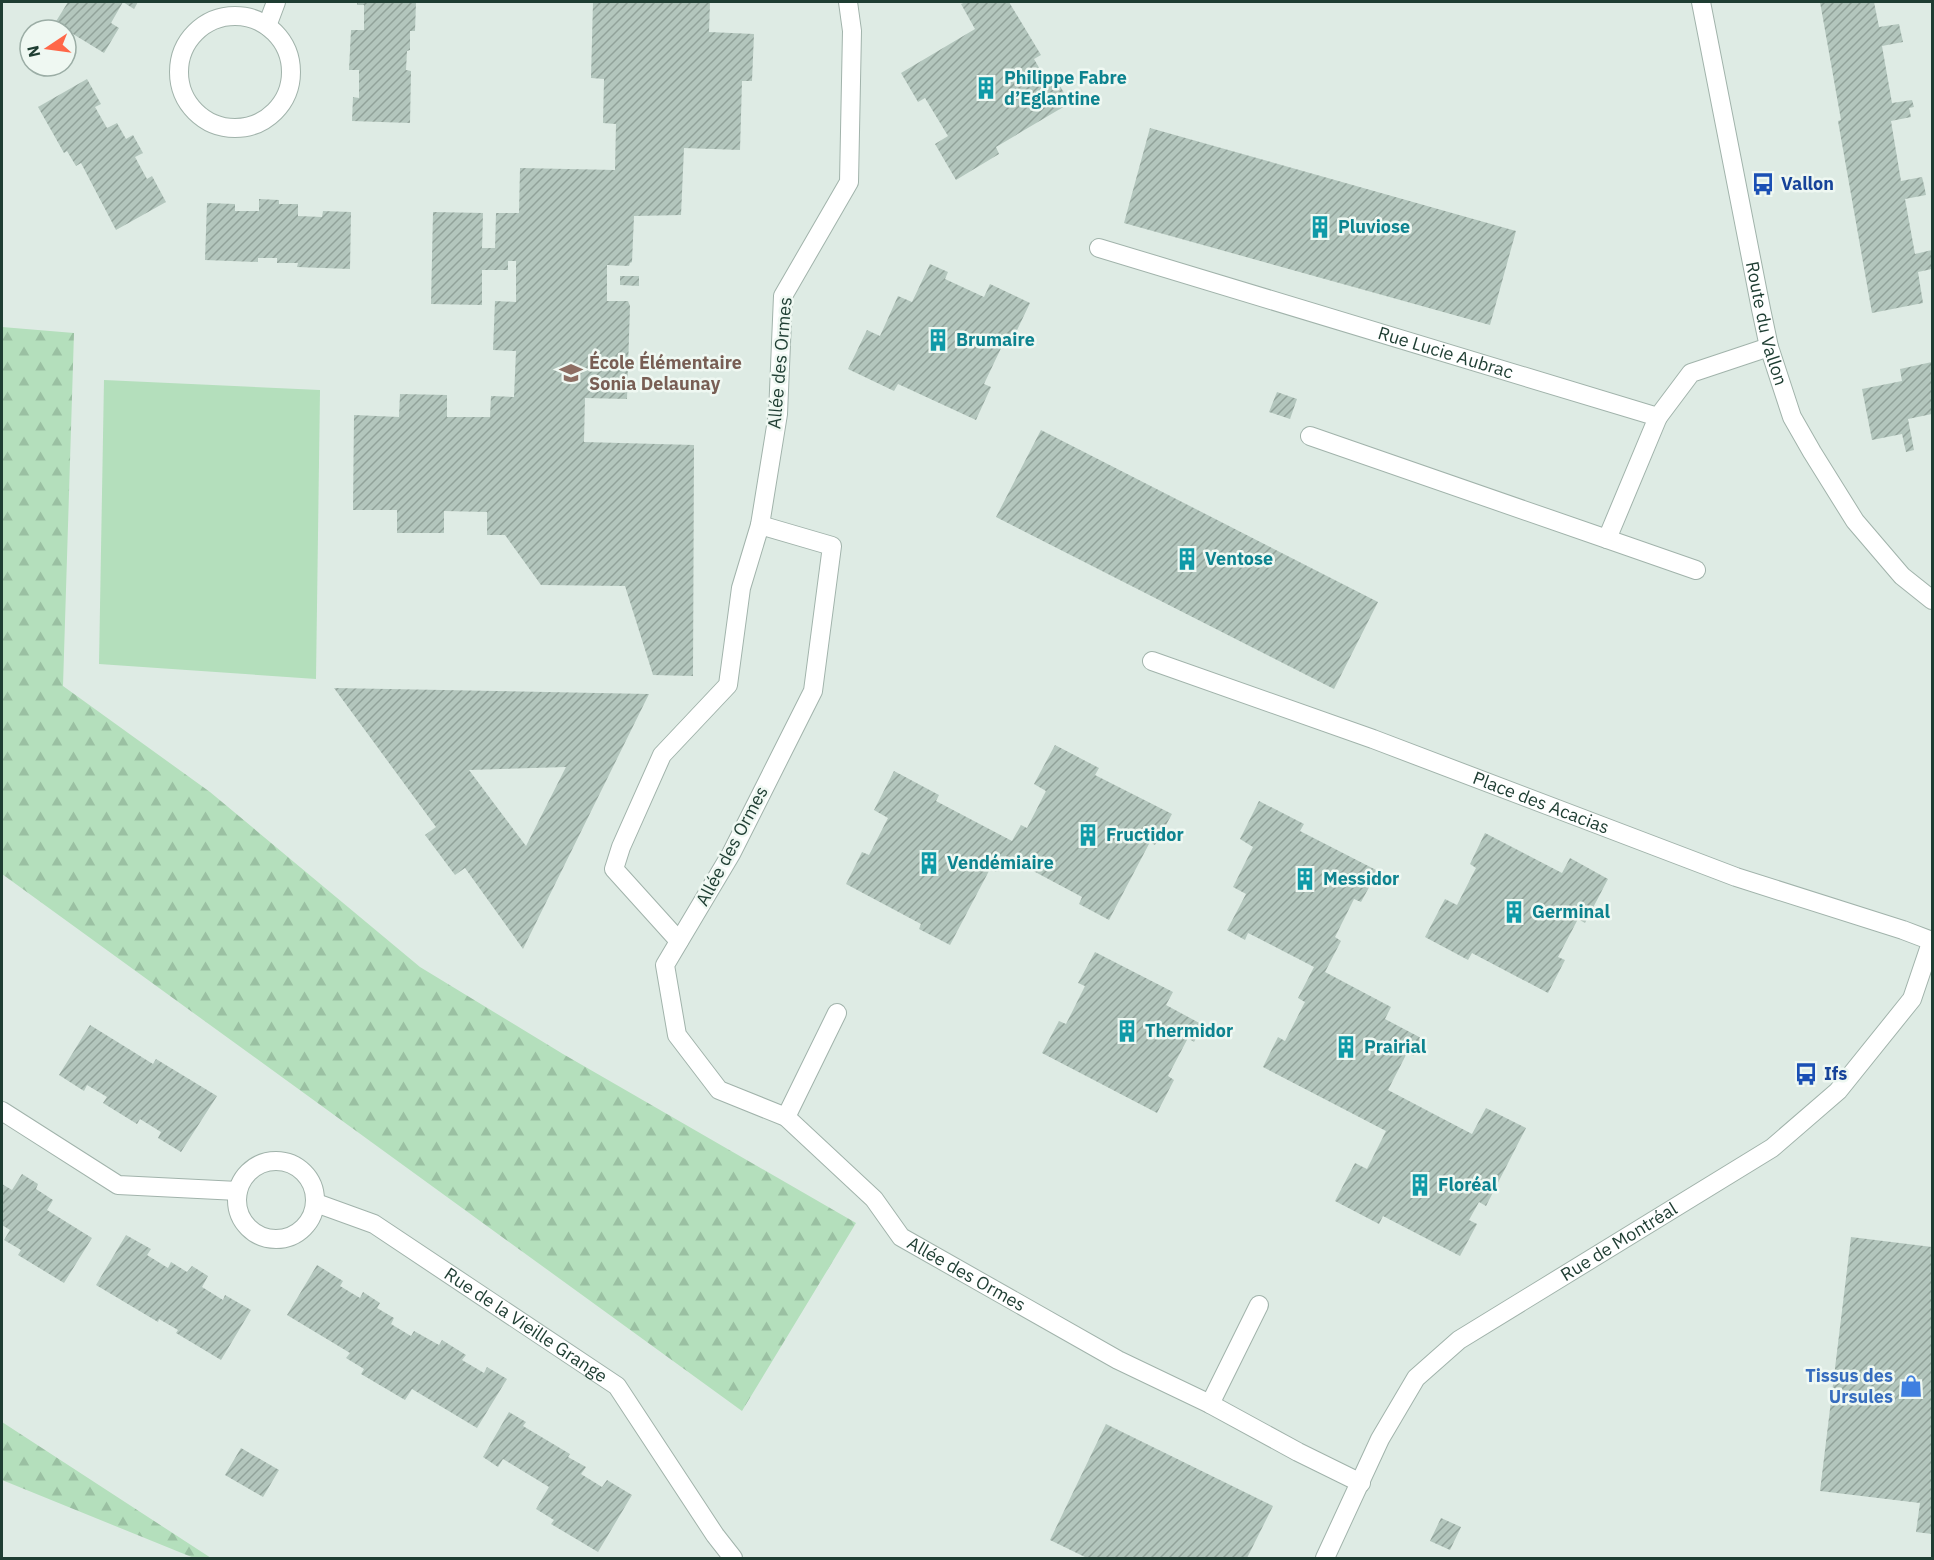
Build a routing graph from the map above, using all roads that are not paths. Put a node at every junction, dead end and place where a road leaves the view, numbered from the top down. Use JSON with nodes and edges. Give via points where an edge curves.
{"nodes":[{"id":1,"x":276,"y":2,"type":"edge"},
{"id":2,"x":848,"y":2,"type":"edge"},
{"id":3,"x":1701,"y":2,"type":"edge"},
{"id":4,"x":267,"y":26,"type":"junction"},
{"id":5,"x":1099,"y":248,"type":"dead end"},
{"id":6,"x":1769,"y":347,"type":"junction"},
{"id":7,"x":1658,"y":417,"type":"junction"},
{"id":8,"x":1310,"y":436,"type":"dead end"},
{"id":9,"x":760,"y":525,"type":"junction"},
{"id":10,"x":1607,"y":539,"type":"junction"},
{"id":11,"x":1696,"y":570,"type":"dead end"},
{"id":12,"x":1932,"y":600,"type":"edge"},
{"id":13,"x":1152,"y":661,"type":"dead end"},
{"id":14,"x":1932,"y":940,"type":"edge"},
{"id":15,"x":679,"y":941,"type":"junction"},
{"id":16,"x":837,"y":1013,"type":"dead end"},
{"id":17,"x":2,"y":1112,"type":"edge"},
{"id":18,"x":786,"y":1117,"type":"junction"},
{"id":19,"x":238,"y":1191,"type":"junction"},
{"id":20,"x":316,"y":1203,"type":"junction"},
{"id":21,"x":1259,"y":1305,"type":"dead end"},
{"id":22,"x":1210,"y":1404,"type":"junction"},
{"id":23,"x":1361,"y":1483,"type":"junction"},
{"id":24,"x":733,"y":1558,"type":"edge"},
{"id":25,"x":1325,"y":1558,"type":"edge"}],
"edges":[{"from":1,"to":4,"type":"street"},
{"from":2,"to":9,"type":"street","name":"Allée des Ormes","via":[[852,31],[849,182],[783,296],[777,414]]},
{"from":3,"to":6,"type":"street","name":"Route du Vallon"},
{"from":4,"to":4,"type":"street","via":[[249,18],[217,19],[200,28],[183,49],[179,68],[181,88],[202,118],[232,129],[252,126],[269,118],[285,99],[291,81],[290,61],[281,40]]},
{"from":5,"to":7,"type":"street","name":"Rue Lucie Aubrac"},
{"from":6,"to":7,"type":"street","via":[[1691,373]]},
{"from":6,"to":12,"type":"street","name":"Route du Vallon","via":[[1792,417],[1855,521],[1902,576]]},
{"from":7,"to":10,"type":"street"},
{"from":8,"to":10,"type":"street"},
{"from":9,"to":15,"type":"street","name":"Allée des Ormes","via":[[741,588],[729,685],[662,755],[614,869]]},
{"from":9,"to":15,"type":"street","name":"Allée des Ormes","via":[[832,546],[813,691],[731,854]]},
{"from":10,"to":11,"type":"street"},
{"from":13,"to":14,"type":"street","name":"Place des Acacias","via":[[1373,739],[1736,877]]},
{"from":14,"to":23,"type":"street","name":"Rue de Montréal","via":[[1912,999],[1838,1091],[1772,1148],[1459,1340],[1416,1378],[1380,1439]]},
{"from":15,"to":18,"type":"street","name":"Allée des Ormes","via":[[665,965],[677,1035],[718,1090]]},
{"from":16,"to":18,"type":"street"},
{"from":17,"to":19,"type":"street","via":[[118,1185]]},
{"from":18,"to":22,"type":"street","name":"Allée des Ormes","via":[[874,1200],[901,1237],[1118,1360]]},
{"from":19,"to":20,"type":"street","via":[[254,1167],[283,1161],[308,1175]]},
{"from":19,"to":20,"type":"street","via":[[237,1204],[248,1227],[270,1239],[295,1235],[306,1226]]},
{"from":20,"to":24,"type":"street","name":"Rue de la Vieille Grange","via":[[374,1224],[617,1386]]},
{"from":21,"to":22,"type":"street"},
{"from":22,"to":23,"type":"street","name":"Allée des Ormes"},
{"from":23,"to":25,"type":"street","name":"Rue de Montréal"}]}
